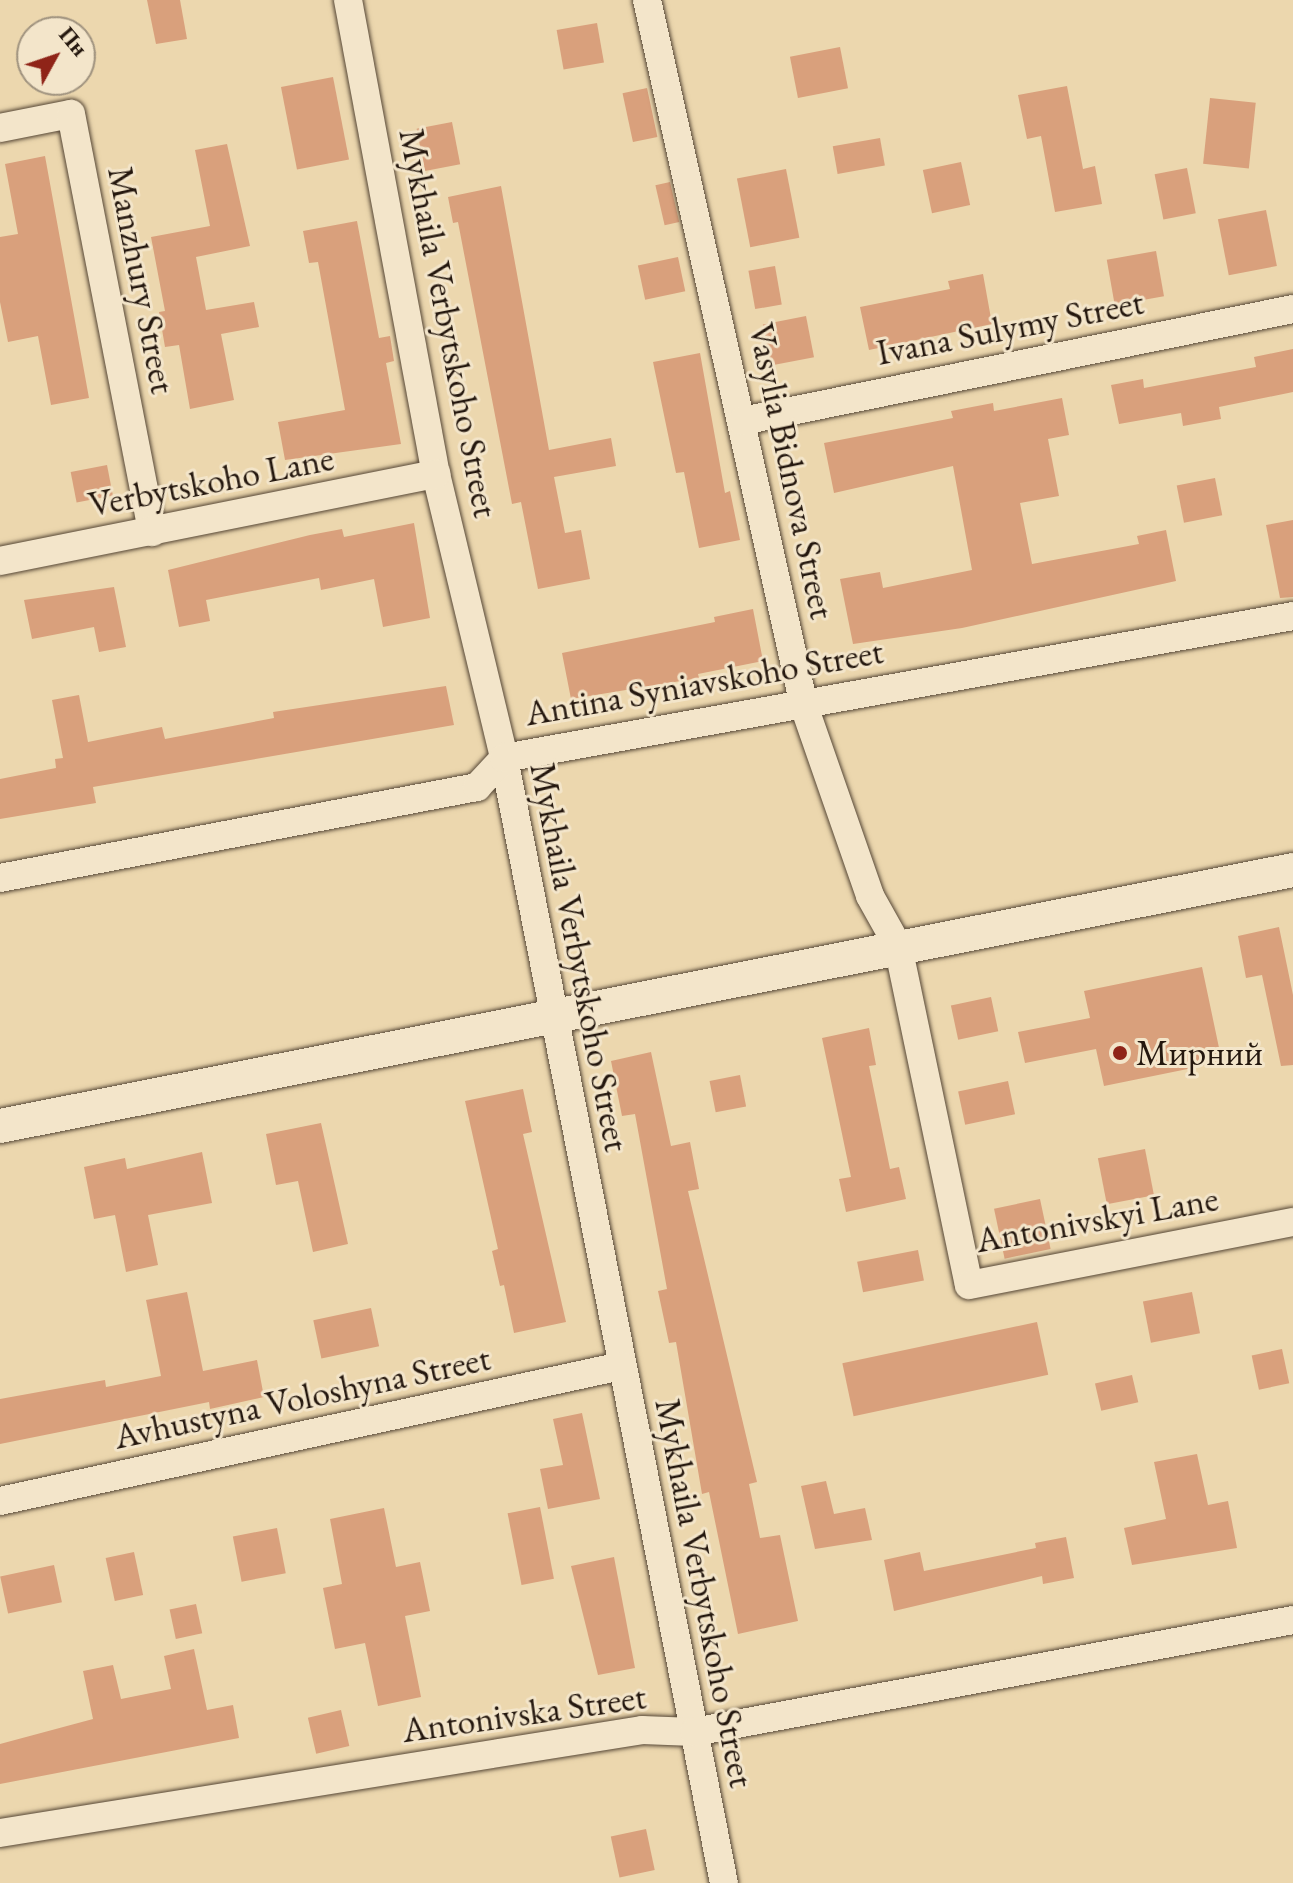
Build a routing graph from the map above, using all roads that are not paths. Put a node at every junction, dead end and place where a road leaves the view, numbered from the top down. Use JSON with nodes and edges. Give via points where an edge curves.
{"nodes":[{"id":1,"x":348,"y":0,"type":"edge"},
{"id":2,"x":647,"y":0,"type":"edge"},
{"id":3,"x":0,"y":128,"type":"edge"},
{"id":4,"x":1293,"y":309,"type":"edge"},
{"id":5,"x":742,"y":421,"type":"junction"},
{"id":6,"x":436,"y":474,"type":"junction"},
{"id":7,"x":152,"y":532,"type":"junction"},
{"id":8,"x":0,"y":561,"type":"edge"},
{"id":9,"x":1293,"y":616,"type":"edge"},
{"id":10,"x":804,"y":706,"type":"junction"},
{"id":11,"x":504,"y":758,"type":"junction"},
{"id":12,"x":1293,"y":870,"type":"edge"},
{"id":13,"x":0,"y":878,"type":"edge"},
{"id":14,"x":898,"y":946,"type":"junction"},
{"id":15,"x":552,"y":1019,"type":"junction"},
{"id":16,"x":0,"y":1126,"type":"edge"},
{"id":17,"x":1293,"y":1222,"type":"edge"},
{"id":18,"x":621,"y":1366,"type":"junction"},
{"id":19,"x":0,"y":1501,"type":"edge"},
{"id":20,"x":1293,"y":1620,"type":"edge"},
{"id":21,"x":694,"y":1732,"type":"junction"},
{"id":22,"x":0,"y":1833,"type":"edge"},
{"id":23,"x":724,"y":1883,"type":"edge"}],
"edges":[{"from":1,"to":6,"type":"street","name":"Mykhaila Verbytskoho Street"},
{"from":2,"to":5,"type":"street","name":"Vasylia Bidnova Street"},
{"from":3,"to":7,"type":"street","name":"Manzhury Street","via":[[71,114]]},
{"from":4,"to":5,"type":"street","name":"Ivana Sulymy Street"},
{"from":5,"to":10,"type":"street","name":"Vasylia Bidnova Street"},
{"from":6,"to":7,"type":"street","name":"Verbytskoho Lane"},
{"from":6,"to":11,"type":"street","name":"Mykhaila Verbytskoho Street"},
{"from":7,"to":8,"type":"street","name":"Verbytskoho Lane"},
{"from":9,"to":10,"type":"street","name":"Antina Syniavskoho Street"},
{"from":10,"to":11,"type":"street","name":"Antina Syniavskoho Street"},
{"from":10,"to":14,"type":"street","name":"Vasylia Bidnova Street","via":[[870,896]]},
{"from":11,"to":13,"type":"street","name":"Antina Syniavskoho Street","via":[[477,787]]},
{"from":11,"to":15,"type":"street","name":"Mykhaila Verbytskoho Street"},
{"from":12,"to":14,"type":"street"},
{"from":14,"to":15,"type":"street"},
{"from":14,"to":17,"type":"street","name":"Antonivskyi Lane","via":[[969,1285]]},
{"from":15,"to":16,"type":"street"},
{"from":15,"to":18,"type":"street","name":"Mykhaila Verbytskoho Street"},
{"from":18,"to":19,"type":"street","name":"Avhustyna Voloshyna Street"},
{"from":18,"to":21,"type":"street","name":"Mykhaila Verbytskoho Street"},
{"from":20,"to":21,"type":"street","name":"Antonivska Street"},
{"from":21,"to":22,"type":"street","name":"Antonivska Street","via":[[642,1730]]},
{"from":21,"to":23,"type":"street","name":"Mykhaila Verbytskoho Street"}]}
